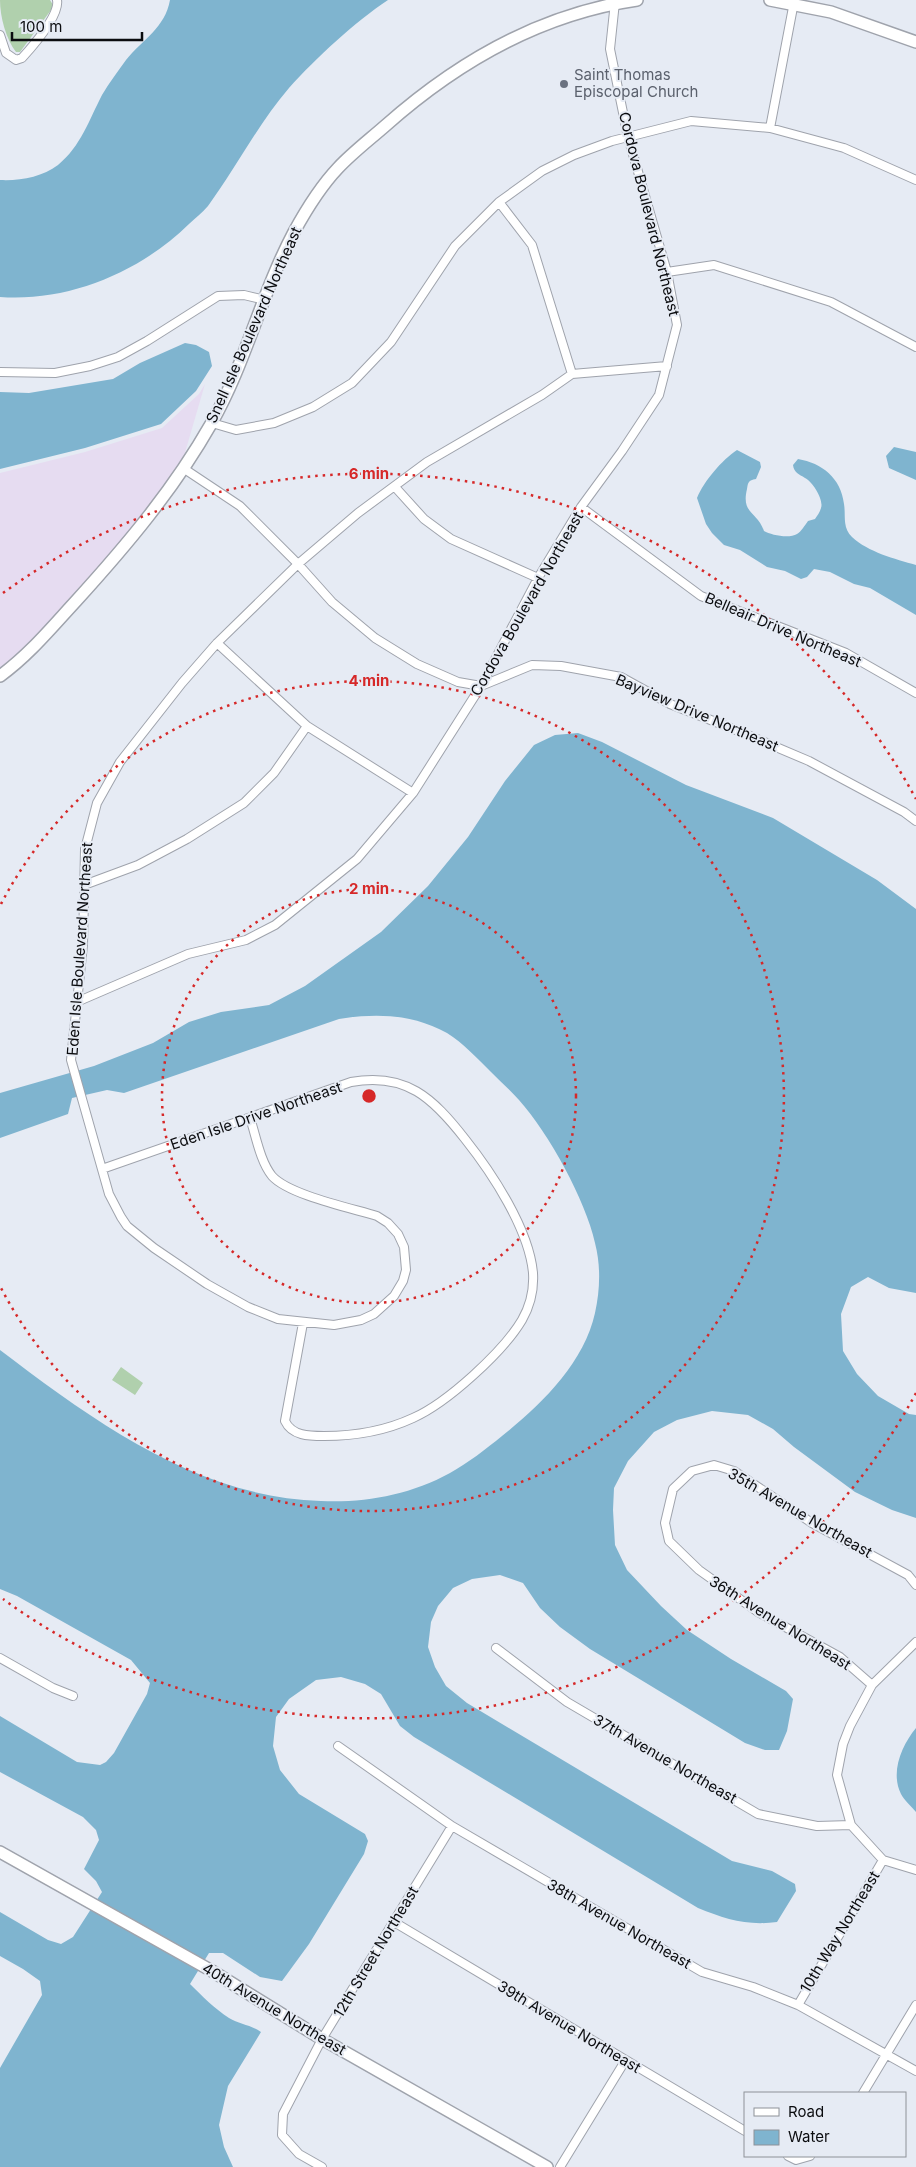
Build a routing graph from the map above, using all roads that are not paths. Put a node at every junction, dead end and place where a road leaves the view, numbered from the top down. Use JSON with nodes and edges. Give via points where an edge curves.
{"nodes":[{"id":1,"x":57,"y":0,"type":"edge"},
{"id":2,"x":637,"y":0,"type":"edge"},
{"id":3,"x":770,"y":0,"type":"edge"},
{"id":4,"x":615,"y":2,"type":"edge"},
{"id":5,"x":794,"y":2,"type":"edge"},
{"id":6,"x":0,"y":35,"type":"edge"},
{"id":7,"x":916,"y":42,"type":"edge"},
{"id":8,"x":770,"y":128,"type":"junction"},
{"id":9,"x":628,"y":137,"type":"junction"},
{"id":10,"x":916,"y":180,"type":"edge"},
{"id":11,"x":499,"y":202,"type":"junction"},
{"id":12,"x":666,"y":272,"type":"junction"},
{"id":13,"x":265,"y":300,"type":"junction"},
{"id":14,"x":916,"y":347,"type":"edge"},
{"id":15,"x":667,"y":366,"type":"junction"},
{"id":16,"x":0,"y":372,"type":"edge"},
{"id":17,"x":572,"y":374,"type":"junction"},
{"id":18,"x":212,"y":423,"type":"junction"},
{"id":19,"x":183,"y":468,"type":"junction"},
{"id":20,"x":395,"y":486,"type":"junction"},
{"id":21,"x":581,"y":507,"type":"junction"},
{"id":22,"x":298,"y":564,"type":"junction"},
{"id":23,"x":538,"y":578,"type":"junction"},
{"id":24,"x":218,"y":643,"type":"junction"},
{"id":25,"x":0,"y":676,"type":"edge"},
{"id":26,"x":481,"y":686,"type":"junction"},
{"id":27,"x":916,"y":693,"type":"edge"},
{"id":28,"x":307,"y":726,"type":"junction"},
{"id":29,"x":413,"y":793,"type":"junction"},
{"id":30,"x":916,"y":821,"type":"edge"},
{"id":31,"x":84,"y":884,"type":"junction"},
{"id":32,"x":79,"y":1000,"type":"junction"},
{"id":33,"x":250,"y":1118,"type":"junction"},
{"id":34,"x":102,"y":1169,"type":"junction"},
{"id":35,"x":303,"y":1323,"type":"junction"},
{"id":36,"x":679,"y":1482,"type":"joint"},
{"id":37,"x":916,"y":1585,"type":"edge"},
{"id":38,"x":916,"y":1642,"type":"edge"},
{"id":39,"x":496,"y":1648,"type":"dead end"},
{"id":40,"x":0,"y":1658,"type":"edge"},
{"id":41,"x":872,"y":1685,"type":"junction"},
{"id":42,"x":73,"y":1696,"type":"dead end"},
{"id":43,"x":338,"y":1746,"type":"dead end"},
{"id":44,"x":851,"y":1825,"type":"junction"},
{"id":45,"x":452,"y":1826,"type":"junction"},
{"id":46,"x":0,"y":1852,"type":"edge"},
{"id":47,"x":883,"y":1860,"type":"junction"},
{"id":48,"x":916,"y":1870,"type":"edge"},
{"id":49,"x":394,"y":1922,"type":"junction"},
{"id":50,"x":798,"y":2005,"type":"junction"},
{"id":51,"x":916,"y":2005,"type":"edge"},
{"id":52,"x":322,"y":2039,"type":"junction"},
{"id":53,"x":887,"y":2054,"type":"junction"},
{"id":54,"x":624,"y":2061,"type":"junction"},
{"id":55,"x":916,"y":2071,"type":"edge"},
{"id":56,"x":863,"y":2092,"type":"edge"},
{"id":57,"x":744,"y":2130,"type":"edge"},
{"id":58,"x":790,"y":2157,"type":"edge"},
{"id":59,"x":806,"y":2157,"type":"edge"},
{"id":60,"x":322,"y":2167,"type":"edge"},
{"id":61,"x":547,"y":2167,"type":"edge"},
{"id":62,"x":560,"y":2167,"type":"edge"}],
"edges":[{"from":1,"to":6,"type":"street","via":[[53,17],[18,60],[9,57]]},
{"from":2,"to":4,"type":"street","name":"Snell Isle Boulevard Northeast"},
{"from":3,"to":5,"type":"street"},
{"from":4,"to":9,"type":"street","name":"Cordova Boulevard Northeast","via":[[610,49]]},
{"from":4,"to":13,"type":"street","name":"Snell Isle Boulevard Northeast","via":[[519,35],[466,63],[417,98],[328,179],[294,232]]},
{"from":5,"to":7,"type":"street"},
{"from":5,"to":8,"type":"street"},
{"from":8,"to":9,"type":"street","via":[[691,121]]},
{"from":8,"to":10,"type":"street","via":[[844,148]]},
{"from":9,"to":11,"type":"street","via":[[574,155],[542,171]]},
{"from":9,"to":12,"type":"street","name":"Cordova Boulevard Northeast"},
{"from":11,"to":17,"type":"street","via":[[532,245]]},
{"from":11,"to":18,"type":"street","via":[[456,246],[391,342],[352,383],[313,406],[274,423],[236,430]]},
{"from":12,"to":14,"type":"street","via":[[714,265],[831,302]]},
{"from":12,"to":15,"type":"street","name":"Cordova Boulevard Northeast","via":[[677,325]]},
{"from":13,"to":16,"type":"street","via":[[244,295],[218,296],[147,341],[90,366],[54,373]]},
{"from":13,"to":18,"type":"street","name":"Snell Isle Boulevard Northeast","via":[[241,363]]},
{"from":15,"to":17,"type":"street"},
{"from":15,"to":21,"type":"street","name":"Cordova Boulevard Northeast","via":[[658,395],[622,452]]},
{"from":17,"to":20,"type":"street","name":"Eden Isle Boulevard Northeast","via":[[427,462]]},
{"from":18,"to":19,"type":"street","name":"Snell Isle Boulevard Northeast"},
{"from":19,"to":22,"type":"street","via":[[240,506]]},
{"from":19,"to":25,"type":"street","name":"Snell Isle Boulevard Northeast","via":[[110,564],[22,659]]},
{"from":20,"to":22,"type":"street","name":"Eden Isle Boulevard Northeast"},
{"from":20,"to":23,"type":"street","via":[[424,519],[451,539]]},
{"from":21,"to":23,"type":"street","name":"Cordova Boulevard Northeast"},
{"from":21,"to":27,"type":"street","name":"Belleair Drive Northeast","via":[[701,596],[846,653]]},
{"from":22,"to":24,"type":"street","name":"Eden Isle Boulevard Northeast"},
{"from":22,"to":26,"type":"street","via":[[332,602],[375,638],[416,664],[458,682]]},
{"from":23,"to":26,"type":"street","name":"Cordova Boulevard Northeast"},
{"from":24,"to":28,"type":"street"},
{"from":24,"to":31,"type":"street","name":"Eden Isle Boulevard Northeast","via":[[120,762],[97,803],[85,849]]},
{"from":26,"to":29,"type":"street","name":"Cordova Boulevard Northeast"},
{"from":26,"to":30,"type":"street","name":"Bayview Drive Northeast","via":[[532,665],[561,666],[621,677],[670,704],[809,761]]},
{"from":28,"to":29,"type":"street"},
{"from":28,"to":31,"type":"street","via":[[274,773],[244,803],[138,865]]},
{"from":29,"to":32,"type":"street","name":"Cordova Boulevard Northeast","via":[[357,859],[275,925],[246,940],[188,954]]},
{"from":31,"to":32,"type":"street","name":"Eden Isle Boulevard Northeast"},
{"from":32,"to":34,"type":"street","name":"Eden Isle Boulevard Northeast","via":[[72,1060]]},
{"from":33,"to":34,"type":"street","name":"Eden Isle Drive Northeast"},
{"from":33,"to":35,"type":"street","name":"Eden Isle Boulevard Northeast","via":[[267,1168],[279,1182],[297,1191],[377,1216],[398,1234],[404,1247],[406,1270],[400,1289],[386,1305],[374,1314],[348,1324]]},
{"from":33,"to":35,"type":"street","name":"Eden Isle Drive Northeast","via":[[351,1082],[378,1079],[405,1084],[431,1102],[477,1154],[520,1228],[530,1258],[533,1274],[529,1303],[514,1332],[498,1352],[433,1407],[414,1418],[380,1430],[313,1436],[300,1434],[288,1427],[285,1413]]},
{"from":34,"to":35,"type":"street","name":"Eden Isle Boulevard Northeast","via":[[120,1217],[144,1241],[241,1304],[278,1319]]},
{"from":36,"to":37,"type":"street","name":"35th Avenue Northeast","via":[[692,1472],[714,1465],[734,1471],[812,1523],[908,1575]]},
{"from":36,"to":41,"type":"street","name":"36th Avenue Northeast","via":[[672,1489],[665,1522],[669,1541],[706,1576],[758,1612],[840,1657]]},
{"from":38,"to":41,"type":"street"},
{"from":39,"to":44,"type":"street","name":"37th Avenue Northeast","via":[[567,1702],[758,1814],[817,1826]]},
{"from":40,"to":42,"type":"street"},
{"from":41,"to":44,"type":"street","via":[[846,1735],[837,1775]]},
{"from":43,"to":45,"type":"street","name":"38th Avenue Northeast"},
{"from":44,"to":47,"type":"street"},
{"from":45,"to":49,"type":"street","name":"12th Street Northeast"},
{"from":45,"to":50,"type":"street","name":"38th Avenue Northeast","via":[[702,1972]]},
{"from":46,"to":52,"type":"street","name":"40th Avenue Northeast","via":[[212,1971]]},
{"from":47,"to":48,"type":"street"},
{"from":47,"to":50,"type":"street","name":"10th Way Northeast"},
{"from":49,"to":52,"type":"street","name":"12th Street Northeast"},
{"from":49,"to":54,"type":"street","name":"39th Avenue Northeast"},
{"from":50,"to":53,"type":"street","name":"38th Avenue Northeast"},
{"from":51,"to":53,"type":"street"},
{"from":52,"to":60,"type":"street","name":"12th Street Northeast","via":[[284,2114],[282,2135],[299,2154]]},
{"from":52,"to":61,"type":"street","name":"40th Avenue Northeast"},
{"from":53,"to":55,"type":"street","name":"38th Avenue Northeast"},
{"from":53,"to":56,"type":"street"},
{"from":54,"to":57,"type":"street","name":"39th Avenue Northeast"},
{"from":54,"to":62,"type":"street"},
{"from":58,"to":59,"type":"street","via":[[796,2160]]}]}
